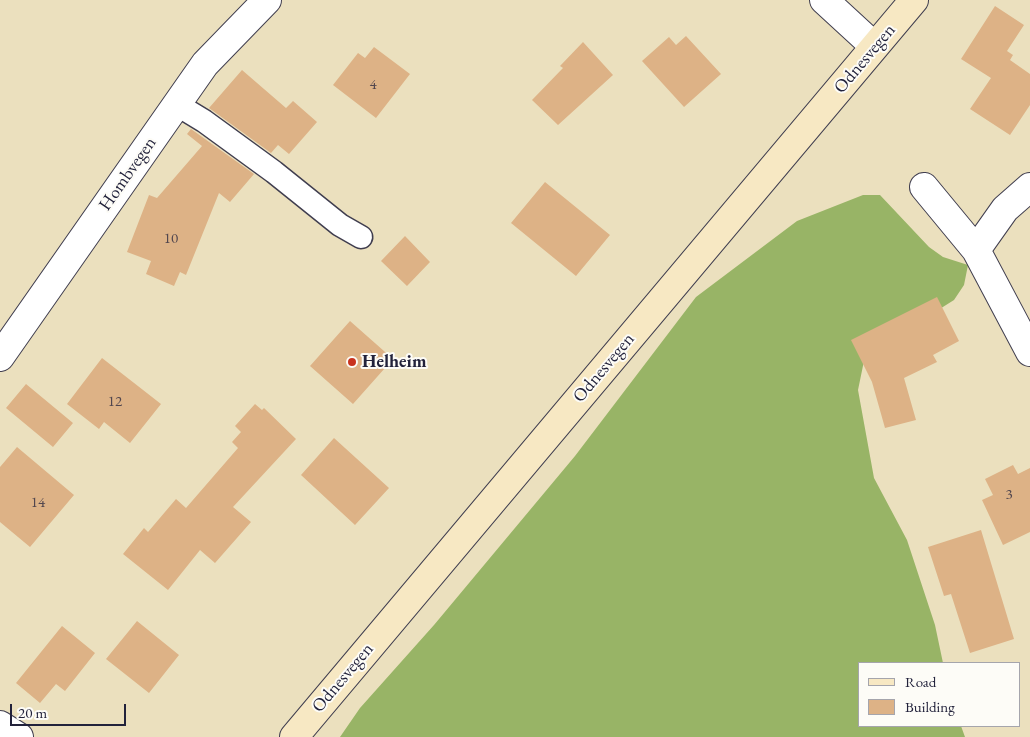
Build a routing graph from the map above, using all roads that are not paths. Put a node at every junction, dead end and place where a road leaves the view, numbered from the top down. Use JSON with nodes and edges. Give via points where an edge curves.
{"nodes":[{"id":1,"x":267,"y":0,"type":"edge"},
{"id":2,"x":824,"y":0,"type":"edge"},
{"id":3,"x":914,"y":0,"type":"edge"},
{"id":4,"x":874,"y":46,"type":"junction"},
{"id":5,"x":176,"y":104,"type":"junction"},
{"id":6,"x":924,"y":187,"type":"dead end"},
{"id":7,"x":1030,"y":187,"type":"edge"},
{"id":8,"x":361,"y":238,"type":"dead end"},
{"id":9,"x":976,"y":250,"type":"junction"},
{"id":10,"x":1030,"y":352,"type":"edge"},
{"id":11,"x":0,"y":357,"type":"edge"},
{"id":12,"x":0,"y":725,"type":"edge"},
{"id":13,"x":19,"y":737,"type":"edge"},
{"id":14,"x":294,"y":737,"type":"edge"}],
"edges":[{"from":1,"to":5,"type":"street","name":"Hombvegen","via":[[205,64]]},
{"from":2,"to":4,"type":"street"},
{"from":3,"to":4,"type":"main road","name":"Odnesvegen"},
{"from":4,"to":14,"type":"main road","name":"Odnesvegen"},
{"from":5,"to":8,"type":"lane","via":[[204,121],[340,226]]},
{"from":5,"to":11,"type":"street","name":"Hombvegen"},
{"from":6,"to":9,"type":"street"},
{"from":7,"to":9,"type":"street","via":[[1004,209]]},
{"from":9,"to":10,"type":"street"},
{"from":12,"to":13,"type":"street"}]}
